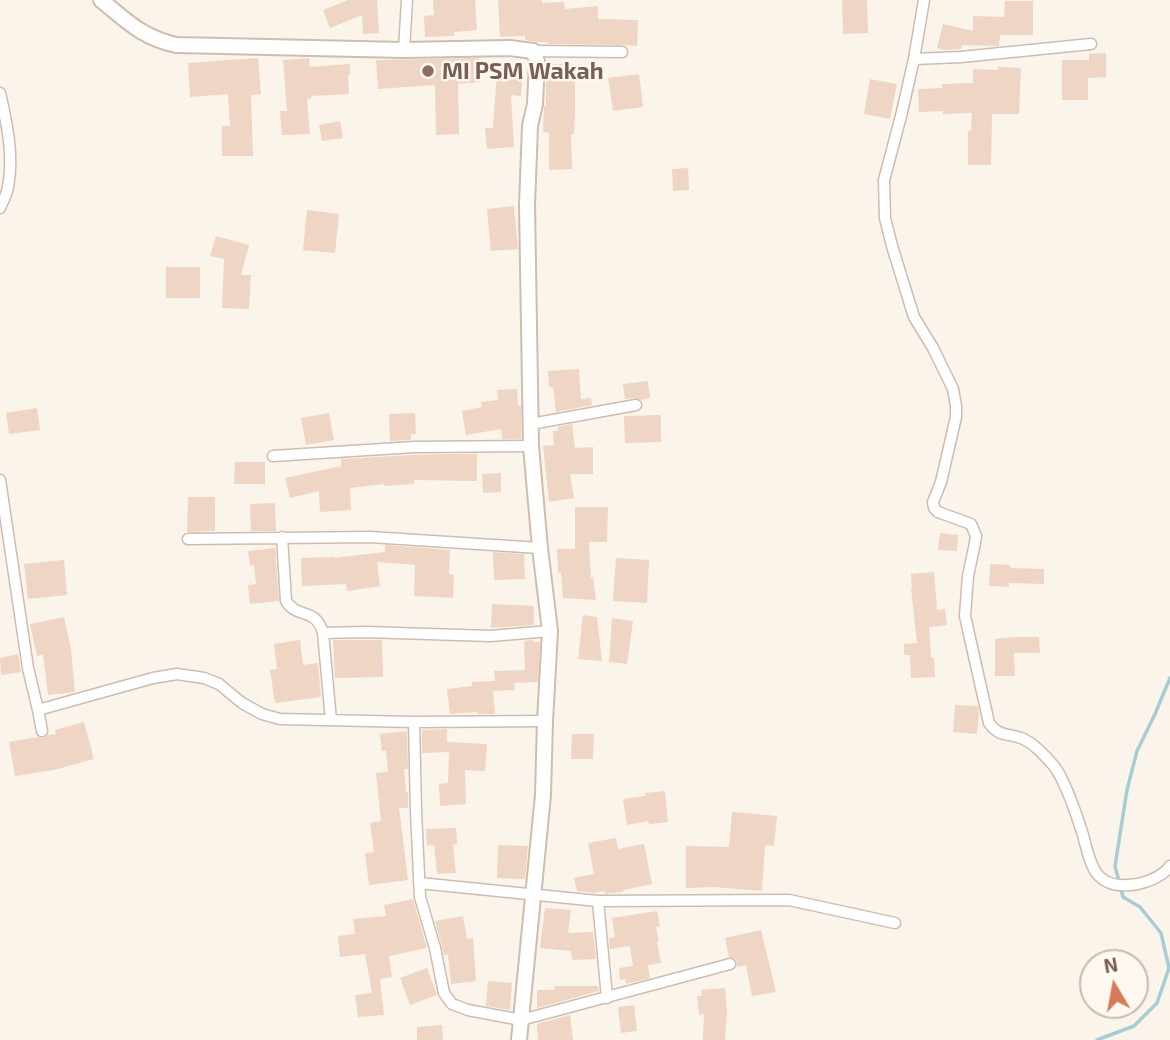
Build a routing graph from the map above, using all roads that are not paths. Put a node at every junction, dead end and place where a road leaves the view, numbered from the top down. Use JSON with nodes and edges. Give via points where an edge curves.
{"nodes":[{"id":1,"x":101,"y":0,"type":"edge"},
{"id":2,"x":407,"y":0,"type":"edge"},
{"id":3,"x":924,"y":0,"type":"edge"},
{"id":4,"x":1091,"y":44,"type":"dead end"},
{"id":5,"x":404,"y":50,"type":"junction"},
{"id":6,"x":533,"y":51,"type":"junction"},
{"id":7,"x":622,"y":52,"type":"dead end"},
{"id":8,"x":914,"y":59,"type":"junction"},
{"id":9,"x":0,"y":93,"type":"edge"},
{"id":10,"x":0,"y":208,"type":"edge"},
{"id":11,"x":636,"y":405,"type":"dead end"},
{"id":12,"x":531,"y":424,"type":"junction"},
{"id":13,"x":531,"y":446,"type":"junction"},
{"id":14,"x":272,"y":456,"type":"dead end"},
{"id":15,"x":0,"y":480,"type":"edge"},
{"id":16,"x":282,"y":537,"type":"junction"},
{"id":17,"x":188,"y":539,"type":"dead end"},
{"id":18,"x":540,"y":548,"type":"junction"},
{"id":19,"x":550,"y":631,"type":"junction"},
{"id":20,"x":323,"y":633,"type":"junction"},
{"id":21,"x":38,"y":710,"type":"junction"},
{"id":22,"x":331,"y":720,"type":"junction"},
{"id":23,"x":545,"y":721,"type":"junction"},
{"id":24,"x":414,"y":722,"type":"junction"},
{"id":25,"x":42,"y":731,"type":"dead end"},
{"id":26,"x":1170,"y":866,"type":"edge"},
{"id":27,"x":419,"y":883,"type":"junction"},
{"id":28,"x":533,"y":895,"type":"junction"},
{"id":29,"x":598,"y":901,"type":"junction"},
{"id":30,"x":895,"y":923,"type":"dead end"},
{"id":31,"x":730,"y":964,"type":"dead end"},
{"id":32,"x":607,"y":998,"type":"junction"},
{"id":33,"x":521,"y":1020,"type":"junction"},
{"id":34,"x":519,"y":1040,"type":"edge"}],
"edges":[{"from":1,"to":5,"type":"street","via":[[143,33],[176,45]]},
{"from":2,"to":5,"type":"street"},
{"from":3,"to":8,"type":"street"},
{"from":4,"to":8,"type":"street"},
{"from":5,"to":6,"type":"street"},
{"from":6,"to":7,"type":"street"},
{"from":6,"to":12,"type":"street","via":[[537,61],[527,205]]},
{"from":8,"to":26,"type":"street","via":[[884,180],[886,218],[914,317],[953,389],[956,417],[933,502],[938,512],[971,524],[974,530],[965,616],[989,723],[995,730],[1023,739],[1058,772],[1098,875],[1114,885],[1127,886],[1156,877]]},
{"from":9,"to":10,"type":"street","via":[[10,155],[8,188]]},
{"from":11,"to":12,"type":"street"},
{"from":12,"to":13,"type":"street"},
{"from":13,"to":14,"type":"street","via":[[414,447]]},
{"from":13,"to":18,"type":"street"},
{"from":15,"to":21,"type":"street"},
{"from":16,"to":17,"type":"street"},
{"from":16,"to":18,"type":"street","via":[[370,537]]},
{"from":16,"to":20,"type":"street","via":[[286,601],[314,616]]},
{"from":18,"to":19,"type":"street"},
{"from":19,"to":20,"type":"street","via":[[490,636]]},
{"from":19,"to":23,"type":"street"},
{"from":20,"to":22,"type":"street"},
{"from":21,"to":22,"type":"street","via":[[177,674],[219,684],[262,714],[279,719]]},
{"from":21,"to":25,"type":"street"},
{"from":22,"to":24,"type":"street"},
{"from":23,"to":24,"type":"street"},
{"from":23,"to":28,"type":"street"},
{"from":24,"to":27,"type":"street"},
{"from":27,"to":28,"type":"street"},
{"from":27,"to":33,"type":"street","via":[[448,999],[468,1010]]},
{"from":28,"to":29,"type":"street"},
{"from":28,"to":33,"type":"street"},
{"from":29,"to":30,"type":"street","via":[[789,900]]},
{"from":29,"to":32,"type":"street"},
{"from":31,"to":32,"type":"street"},
{"from":32,"to":33,"type":"street"},
{"from":33,"to":34,"type":"street"}]}
